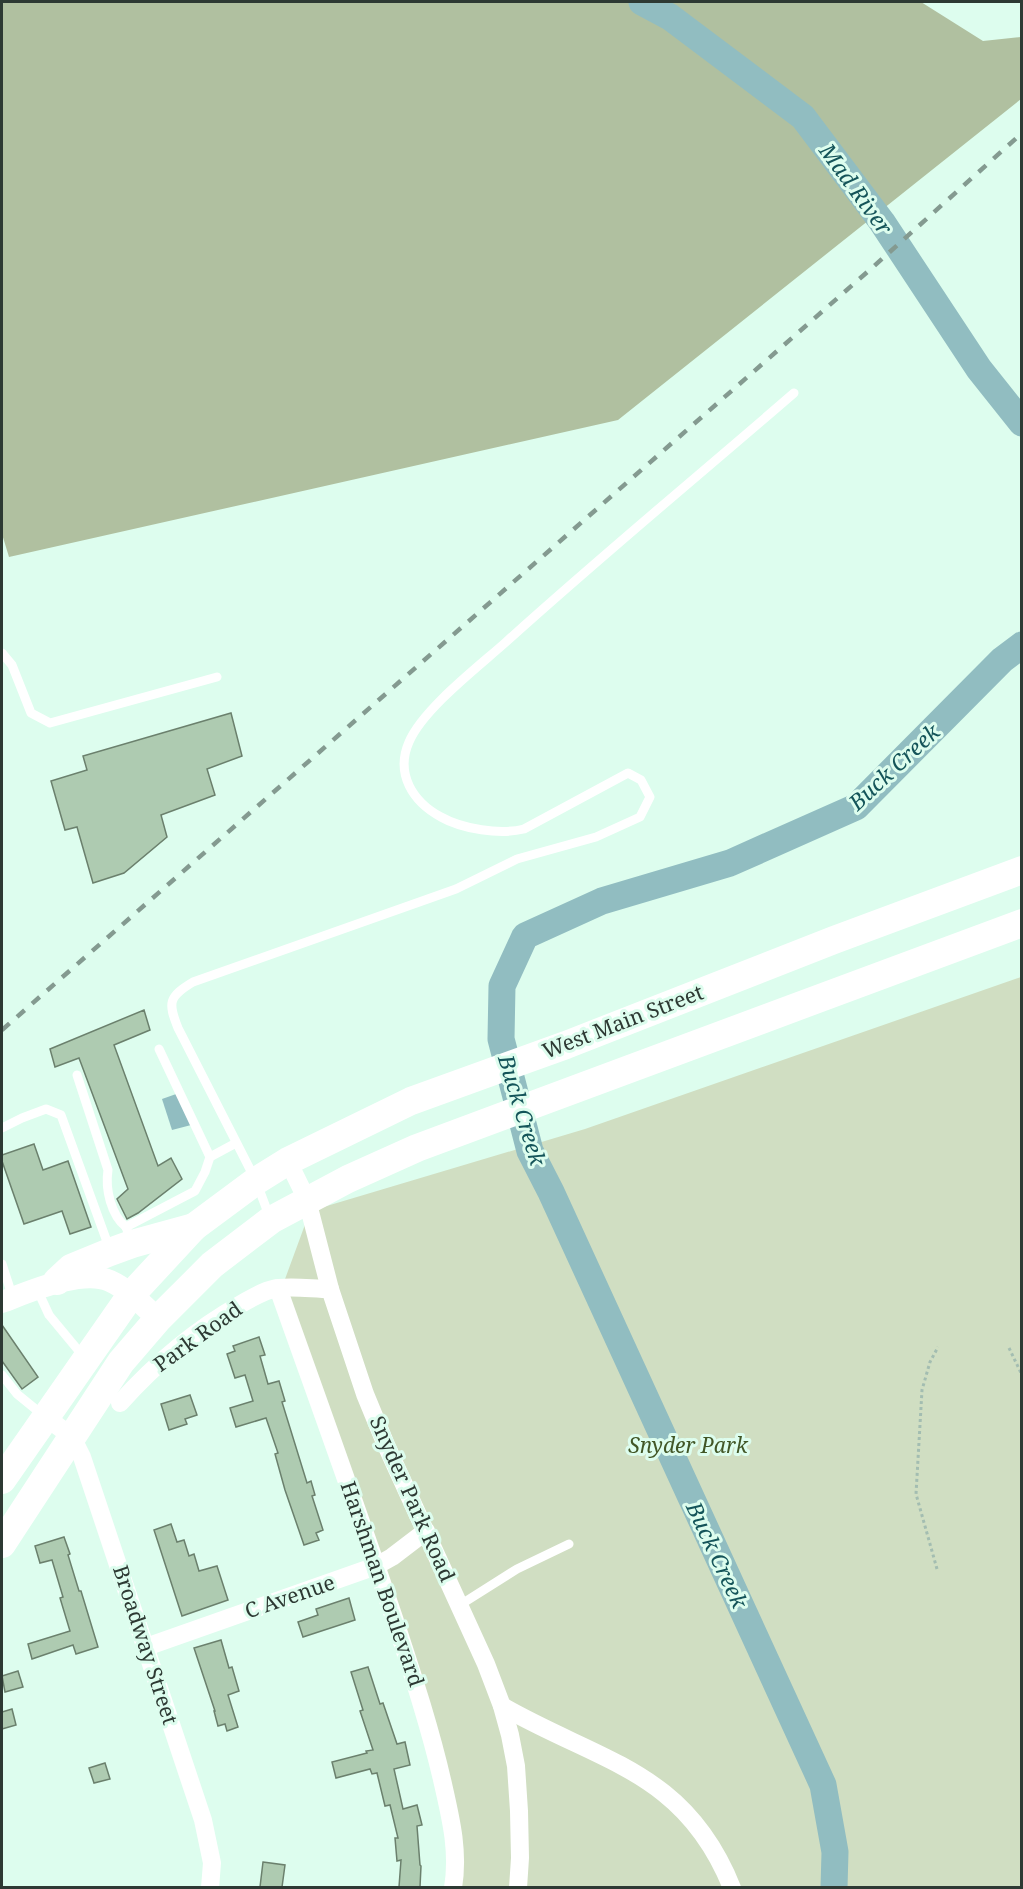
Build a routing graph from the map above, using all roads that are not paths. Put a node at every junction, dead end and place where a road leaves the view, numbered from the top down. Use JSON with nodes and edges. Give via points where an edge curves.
{"nodes":[{"id":1,"x":794,"y":393,"type":"dead end"},
{"id":2,"x":2,"y":653,"type":"edge"},
{"id":3,"x":217,"y":677,"type":"dead end"},
{"id":4,"x":1022,"y":870,"type":"edge"},
{"id":5,"x":1022,"y":923,"type":"edge"},
{"id":6,"x":159,"y":1049,"type":"dead end"},
{"id":7,"x":77,"y":1075,"type":"dead end"},
{"id":8,"x":2,"y":1128,"type":"edge"},
{"id":9,"x":236,"y":1143,"type":"junction"},
{"id":10,"x":210,"y":1157,"type":"junction"},
{"id":11,"x":288,"y":1161,"type":"junction"},
{"id":12,"x":256,"y":1181,"type":"junction"},
{"id":13,"x":307,"y":1200,"type":"junction"},
{"id":14,"x":271,"y":1220,"type":"junction"},
{"id":15,"x":194,"y":1227,"type":"junction"},
{"id":16,"x":123,"y":1241,"type":"junction"},
{"id":17,"x":2,"y":1264,"type":"edge"},
{"id":18,"x":47,"y":1285,"type":"junction"},
{"id":19,"x":278,"y":1288,"type":"junction"},
{"id":20,"x":330,"y":1289,"type":"junction"},
{"id":21,"x":131,"y":1295,"type":"junction"},
{"id":22,"x":7,"y":1300,"type":"edge"},
{"id":23,"x":158,"y":1319,"type":"junction"},
{"id":24,"x":86,"y":1359,"type":"junction"},
{"id":25,"x":2,"y":1375,"type":"edge"},
{"id":26,"x":120,"y":1403,"type":"dead end"},
{"id":27,"x":46,"y":1417,"type":"junction"},
{"id":28,"x":72,"y":1437,"type":"junction"},
{"id":29,"x":2,"y":1480,"type":"edge"},
{"id":30,"x":426,"y":1531,"type":"junction"},
{"id":31,"x":2,"y":1544,"type":"edge"},
{"id":32,"x":569,"y":1544,"type":"dead end"},
{"id":33,"x":376,"y":1566,"type":"junction"},
{"id":34,"x":460,"y":1605,"type":"junction"},
{"id":35,"x":146,"y":1647,"type":"junction"},
{"id":36,"x":502,"y":1706,"type":"junction"},
{"id":37,"x":210,"y":1887,"type":"edge"},
{"id":38,"x":453,"y":1887,"type":"edge"},
{"id":39,"x":518,"y":1887,"type":"edge"},
{"id":40,"x":732,"y":1887,"type":"edge"}],
"edges":[{"from":1,"to":9,"type":"lane","via":[[442,698],[409,742],[404,772],[408,786],[426,808],[443,819],[494,832],[512,832],[628,773],[641,780],[650,797],[640,817],[596,837],[517,859],[456,889],[193,982],[175,995],[171,1010],[178,1028]]},
{"from":2,"to":3,"type":"lane","via":[[12,665],[31,713],[50,723]]},
{"from":4,"to":11,"type":"main road","name":"West Main Street","via":[[392,1110]]},
{"from":5,"to":13,"type":"main road","via":[[417,1148]]},
{"from":6,"to":10,"type":"lane"},
{"from":7,"to":16,"type":"lane","via":[[108,1170],[106,1182]]},
{"from":8,"to":16,"type":"lane","via":[[46,1109],[61,1115]]},
{"from":9,"to":10,"type":"lane"},
{"from":9,"to":12,"type":"lane"},
{"from":10,"to":16,"type":"lane","via":[[195,1191]]},
{"from":11,"to":12,"type":"main road","name":"West Main Street"},
{"from":11,"to":13,"type":"street"},
{"from":12,"to":14,"type":"lane"},
{"from":12,"to":15,"type":"main road","name":"West Main Street"},
{"from":13,"to":14,"type":"main road"},
{"from":13,"to":20,"type":"street"},
{"from":14,"to":23,"type":"main road","via":[[212,1266]]},
{"from":15,"to":16,"type":"main road"},
{"from":15,"to":21,"type":"main road","name":"West Main Street"},
{"from":16,"to":18,"type":"main road"},
{"from":17,"to":22,"type":"lane"},
{"from":18,"to":21,"type":"street","via":[[89,1278],[109,1280]]},
{"from":18,"to":22,"type":"street"},
{"from":18,"to":24,"type":"lane","via":[[49,1315]]},
{"from":19,"to":20,"type":"street","name":"Park Road"},
{"from":19,"to":26,"type":"street","name":"Park Road","via":[[226,1312],[189,1338]]},
{"from":19,"to":33,"type":"street","name":"Harshman Boulevard"},
{"from":20,"to":30,"type":"street","name":"Snyder Park Road","via":[[365,1394]]},
{"from":21,"to":23,"type":"street"},
{"from":21,"to":24,"type":"main road"},
{"from":23,"to":28,"type":"main road","name":"Park Road","via":[[121,1362]]},
{"from":24,"to":27,"type":"main road"},
{"from":25,"to":27,"type":"lane","via":[[17,1394]]},
{"from":27,"to":28,"type":"street","name":"Broadway Street"},
{"from":27,"to":29,"type":"main road"},
{"from":28,"to":31,"type":"main road","name":"Park Road"},
{"from":28,"to":35,"type":"street","name":"Broadway Street"},
{"from":30,"to":33,"type":"street","name":"C Avenue"},
{"from":30,"to":34,"type":"street","name":"Snyder Park Road"},
{"from":32,"to":34,"type":"lane","via":[[517,1569]]},
{"from":33,"to":35,"type":"street","name":"C Avenue"},
{"from":33,"to":38,"type":"street","name":"Harshman Boulevard","via":[[436,1752],[455,1850]]},
{"from":34,"to":36,"type":"street","name":"Snyder Park Road"},
{"from":35,"to":37,"type":"street","name":"Broadway Street","via":[[203,1820],[212,1863]]},
{"from":36,"to":39,"type":"street","name":"Snyder Park Road","via":[[516,1766]]},
{"from":36,"to":40,"type":"street","via":[[624,1765],[654,1784],[695,1823],[712,1846]]}]}
